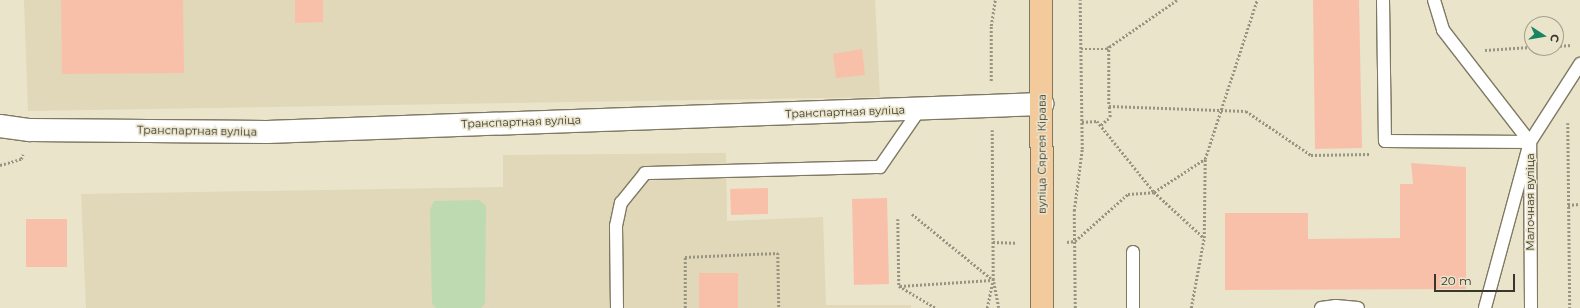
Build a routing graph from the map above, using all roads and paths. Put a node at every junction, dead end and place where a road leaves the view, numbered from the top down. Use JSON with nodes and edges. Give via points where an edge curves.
{"nodes":[{"id":1,"x":995,"y":0,"type":"edge"},
{"id":2,"x":1041,"y":0,"type":"edge"},
{"id":3,"x":1080,"y":0,"type":"edge"},
{"id":4,"x":1177,"y":0,"type":"edge"},
{"id":5,"x":1257,"y":0,"type":"edge"},
{"id":6,"x":1383,"y":0,"type":"edge"},
{"id":7,"x":1434,"y":0,"type":"edge"},
{"id":8,"x":1574,"y":45,"type":"dead end"},
{"id":9,"x":1109,"y":46,"type":"junction"},
{"id":10,"x":1564,"y":46,"type":"edge"},
{"id":11,"x":1524,"y":47,"type":"edge"},
{"id":12,"x":1081,"y":49,"type":"junction"},
{"id":13,"x":1459,"y":51,"type":"junction"},
{"id":14,"x":1580,"y":64,"type":"edge"},
{"id":15,"x":992,"y":104,"type":"junction"},
{"id":16,"x":1042,"y":104,"type":"junction"},
{"id":17,"x":1109,"y":106,"type":"junction"},
{"id":18,"x":920,"y":109,"type":"junction"},
{"id":19,"x":1221,"y":110,"type":"junction"},
{"id":20,"x":1570,"y":120,"type":"dead end"},
{"id":21,"x":1082,"y":122,"type":"junction"},
{"id":22,"x":1101,"y":125,"type":"junction"},
{"id":23,"x":0,"y":126,"type":"edge"},
{"id":24,"x":1530,"y":142,"type":"junction"},
{"id":25,"x":1379,"y":154,"type":"dead end"},
{"id":26,"x":1205,"y":159,"type":"junction"},
{"id":27,"x":1154,"y":192,"type":"junction"},
{"id":28,"x":1580,"y":204,"type":"edge"},
{"id":29,"x":1568,"y":205,"type":"junction"},
{"id":30,"x":912,"y":214,"type":"dead end"},
{"id":31,"x":898,"y":219,"type":"dead end"},
{"id":32,"x":1204,"y":238,"type":"junction"},
{"id":33,"x":1075,"y":241,"type":"junction"},
{"id":34,"x":1134,"y":252,"type":"dead end"},
{"id":35,"x":993,"y":280,"type":"junction"},
{"id":36,"x":899,"y":286,"type":"junction"},
{"id":37,"x":617,"y":308,"type":"edge"},
{"id":38,"x":685,"y":308,"type":"edge"},
{"id":39,"x":779,"y":308,"type":"edge"},
{"id":40,"x":936,"y":308,"type":"edge"},
{"id":41,"x":987,"y":308,"type":"edge"},
{"id":42,"x":999,"y":308,"type":"edge"},
{"id":43,"x":1042,"y":308,"type":"edge"},
{"id":44,"x":1075,"y":308,"type":"edge"},
{"id":45,"x":1133,"y":308,"type":"edge"},
{"id":46,"x":1191,"y":308,"type":"edge"},
{"id":47,"x":1321,"y":308,"type":"edge"},
{"id":48,"x":1358,"y":308,"type":"edge"},
{"id":49,"x":1485,"y":308,"type":"edge"},
{"id":50,"x":1530,"y":308,"type":"edge"},
{"id":51,"x":1570,"y":308,"type":"edge"}],
"edges":[{"from":1,"to":15,"type":"path","via":[[991,26]]},
{"from":2,"to":16,"type":"main road","name":"вуліца Сяргея Кірава"},
{"from":3,"to":12,"type":"path"},
{"from":4,"to":9,"type":"path"},
{"from":5,"to":19,"type":"path"},
{"from":6,"to":24,"type":"lane","via":[[1385,141]]},
{"from":7,"to":13,"type":"lane","via":[[1443,30]]},
{"from":8,"to":10,"type":"path"},
{"from":9,"to":12,"type":"path"},
{"from":9,"to":17,"type":"path"},
{"from":11,"to":13,"type":"path"},
{"from":12,"to":21,"type":"path"},
{"from":13,"to":24,"type":"lane"},
{"from":14,"to":24,"type":"lane","name":"Малочная вуліца"},
{"from":15,"to":16,"type":"street","name":"Транспартная вуліца"},
{"from":15,"to":18,"type":"street","name":"Транспартная вуліца"},
{"from":15,"to":35,"type":"path"},
{"from":16,"to":43,"type":"main road","name":"вуліца Сяргея Кірава"},
{"from":17,"to":19,"type":"path"},
{"from":17,"to":22,"type":"path","via":[[1110,117]]},
{"from":18,"to":23,"type":"street","name":"Транспартная вуліца","via":[[267,132],[30,130]]},
{"from":18,"to":37,"type":"lane","via":[[880,167],[645,173],[621,202],[616,226]]},
{"from":19,"to":25,"type":"path","via":[[1246,111],[1311,156]]},
{"from":19,"to":26,"type":"path"},
{"from":20,"to":29,"type":"path","via":[[1567,126]]},
{"from":21,"to":22,"type":"path","via":[[1097,121]]},
{"from":21,"to":33,"type":"path","via":[[1082,149],[1074,211]]},
{"from":22,"to":27,"type":"path"},
{"from":24,"to":49,"type":"lane"},
{"from":24,"to":50,"type":"lane","name":"Малочная вуліца"},
{"from":26,"to":27,"type":"path"},
{"from":26,"to":32,"type":"path"},
{"from":27,"to":32,"type":"path"},
{"from":27,"to":33,"type":"path","via":[[1128,194]]},
{"from":28,"to":29,"type":"path"},
{"from":29,"to":51,"type":"path"},
{"from":30,"to":35,"type":"path"},
{"from":31,"to":36,"type":"path"},
{"from":32,"to":46,"type":"path"},
{"from":33,"to":44,"type":"path"},
{"from":34,"to":45,"type":"lane"},
{"from":35,"to":36,"type":"path"},
{"from":35,"to":41,"type":"path"},
{"from":35,"to":42,"type":"path"},
{"from":36,"to":40,"type":"path"},
{"from":38,"to":39,"type":"path","via":[[685,257],[778,253]]},
{"from":47,"to":48,"type":"lane"}]}
